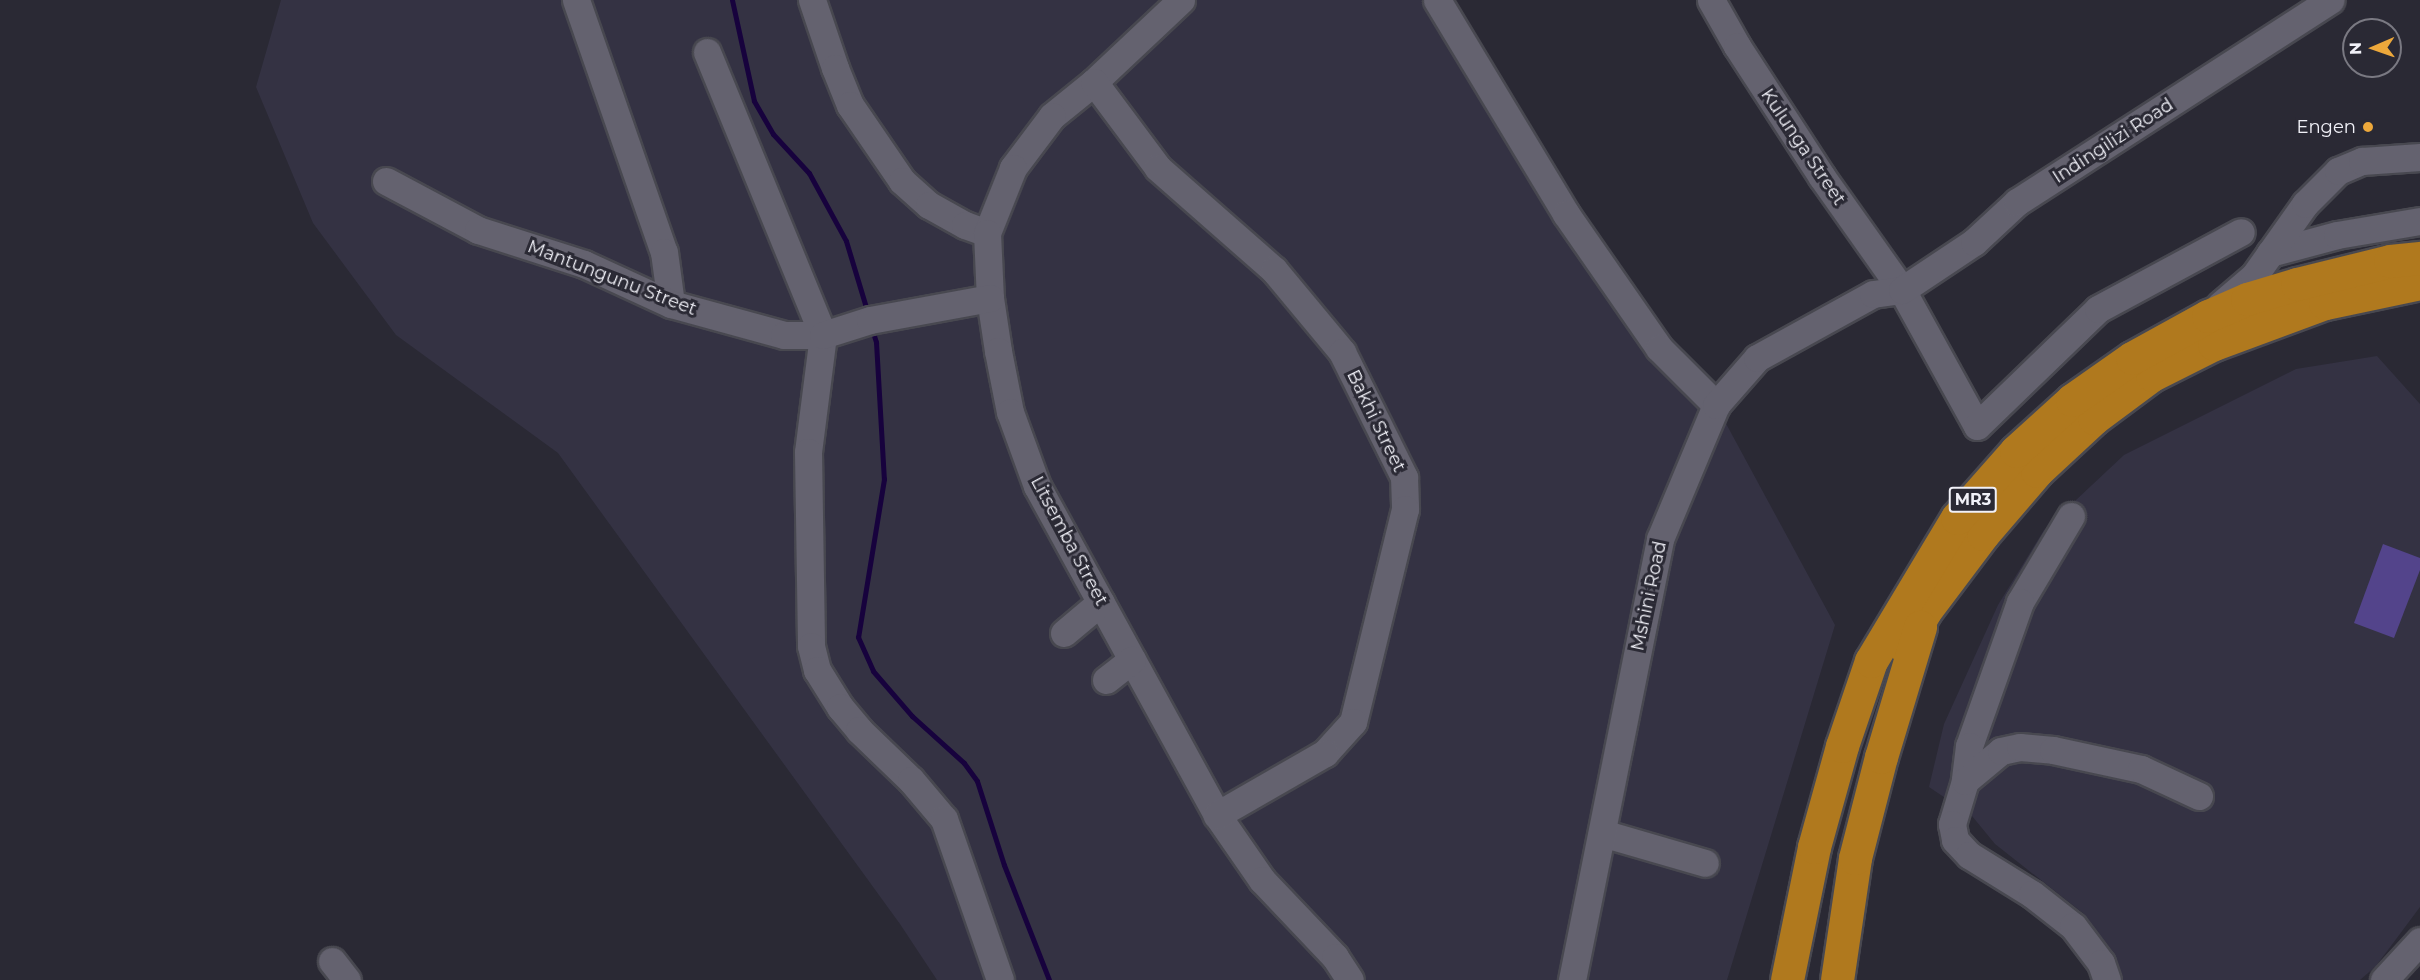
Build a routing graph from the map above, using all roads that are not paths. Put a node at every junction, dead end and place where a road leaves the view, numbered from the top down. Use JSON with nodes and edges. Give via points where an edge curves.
{"nodes":[{"id":1,"x":576,"y":0,"type":"edge"},
{"id":2,"x":812,"y":0,"type":"edge"},
{"id":3,"x":1181,"y":0,"type":"edge"},
{"id":4,"x":1437,"y":0,"type":"edge"},
{"id":5,"x":2331,"y":0,"type":"edge"},
{"id":6,"x":1721,"y":3,"type":"edge"},
{"id":7,"x":706,"y":52,"type":"dead end"},
{"id":8,"x":1094,"y":82,"type":"junction"},
{"id":9,"x":2420,"y":157,"type":"edge"},
{"id":10,"x":386,"y":181,"type":"dead end"},
{"id":11,"x":2420,"y":221,"type":"edge"},
{"id":12,"x":2241,"y":232,"type":"dead end"},
{"id":13,"x":987,"y":233,"type":"junction"},
{"id":14,"x":2270,"y":253,"type":"junction"},
{"id":15,"x":2420,"y":258,"type":"edge"},
{"id":16,"x":2420,"y":283,"type":"edge"},
{"id":17,"x":1902,"y":290,"type":"junction"},
{"id":18,"x":990,"y":298,"type":"junction"},
{"id":19,"x":671,"y":304,"type":"junction"},
{"id":20,"x":2208,"y":316,"type":"junction"},
{"id":21,"x":823,"y":335,"type":"junction"},
{"id":22,"x":1716,"y":405,"type":"junction"},
{"id":23,"x":2072,"y":516,"type":"dead end"},
{"id":24,"x":1101,"y":602,"type":"junction"},
{"id":25,"x":1925,"y":611,"type":"junction"},
{"id":26,"x":1064,"y":633,"type":"dead end"},
{"id":27,"x":1132,"y":660,"type":"junction"},
{"id":28,"x":1870,"y":661,"type":"junction"},
{"id":29,"x":1106,"y":680,"type":"dead end"},
{"id":30,"x":1965,"y":781,"type":"junction"},
{"id":31,"x":2199,"y":796,"type":"dead end"},
{"id":32,"x":1217,"y":815,"type":"junction"},
{"id":33,"x":1602,"y":833,"type":"junction"},
{"id":34,"x":1704,"y":863,"type":"dead end"},
{"id":35,"x":2414,"y":959,"type":"edge"},
{"id":36,"x":1000,"y":980,"type":"edge"},
{"id":37,"x":1350,"y":980,"type":"edge"},
{"id":38,"x":1572,"y":980,"type":"edge"},
{"id":39,"x":1768,"y":980,"type":"edge"},
{"id":40,"x":1786,"y":980,"type":"edge"},
{"id":41,"x":1806,"y":980,"type":"edge"},
{"id":42,"x":1837,"y":980,"type":"edge"},
{"id":43,"x":2108,"y":980,"type":"edge"},
{"id":44,"x":2384,"y":980,"type":"edge"}],
"edges":[{"from":1,"to":19,"type":"street","via":[[664,252]]},
{"from":2,"to":13,"type":"street","via":[[850,105],[902,181],[929,205]]},
{"from":3,"to":8,"type":"street","name":"Litsemba Street"},
{"from":4,"to":22,"type":"street","via":[[1566,214],[1659,348]]},
{"from":5,"to":17,"type":"street","name":"Indingilizi Road","via":[[2017,202],[1974,242]]},
{"from":6,"to":17,"type":"street","name":"Kulunga Street","via":[[1737,46]]},
{"from":7,"to":21,"type":"street"},
{"from":8,"to":13,"type":"street","name":"Litsemba Street","via":[[1052,116],[1013,168]]},
{"from":8,"to":32,"type":"street","name":"Bakhi Street","via":[[1158,168],[1274,270],[1342,352],[1404,477],[1405,509],[1353,722],[1325,753]]},
{"from":9,"to":14,"type":"street","via":[[2362,161],[2338,171],[2305,204]]},
{"from":10,"to":19,"type":"street","name":"Mantungunu Street","via":[[478,230],[584,264]]},
{"from":11,"to":14,"type":"street","via":[[2337,235]]},
{"from":12,"to":17,"type":"street","name":"Kulunga Street","via":[[2098,309],[1977,426]]},
{"from":13,"to":18,"type":"street","name":"Litsemba Street"},
{"from":14,"to":20,"type":"street","via":[[2254,276]]},
{"from":15,"to":20,"type":"highway","number":"MR3","via":[[2390,261],[2297,284]]},
{"from":16,"to":25,"type":"highway","number":"MR3","via":[[2325,303],[2214,344],[2152,375],[2094,418],[2037,471]]},
{"from":17,"to":22,"type":"street","name":"Mshini Road","via":[[1873,294],[1757,358]]},
{"from":18,"to":21,"type":"street","name":"Mantungunu Street","via":[[870,320]]},
{"from":18,"to":24,"type":"street","name":"Litsemba Street","via":[[1010,412],[1033,475]]},
{"from":19,"to":21,"type":"street","name":"Mantungunu Street","via":[[784,335]]},
{"from":20,"to":28,"type":"highway","number":"MR3","via":[[2132,358],[2072,400],[2016,451],[1957,518]]},
{"from":21,"to":36,"type":"street","via":[[808,452],[811,646],[817,670],[859,730],[944,819]]},
{"from":22,"to":33,"type":"street","name":"Mshini Road","via":[[1660,539]]},
{"from":23,"to":30,"type":"street","via":[[2020,602],[1969,746]]},
{"from":24,"to":26,"type":"street"},
{"from":24,"to":27,"type":"street","name":"Litsemba Street"},
{"from":25,"to":41,"type":"highway","number":"MR3","via":[[1893,666],[1838,828]]},
{"from":25,"to":42,"type":"highway","via":[[1855,858]]},
{"from":27,"to":29,"type":"street"},
{"from":27,"to":32,"type":"street","name":"Litsemba Street"},
{"from":28,"to":39,"type":"highway","via":[[1834,729],[1803,833]]},
{"from":28,"to":40,"type":"highway","number":"MR3","via":[[1814,847]]},
{"from":30,"to":31,"type":"street","via":[[2001,751],[2020,747],[2054,750],[2141,770]]},
{"from":30,"to":43,"type":"street","via":[[1952,824],[1955,840],[1969,855],[2032,894],[2073,926],[2101,963]]},
{"from":32,"to":37,"type":"street","name":"Litsemba Street","via":[[1262,880],[1335,957]]},
{"from":33,"to":34,"type":"street"},
{"from":33,"to":38,"type":"street","name":"Mshini Road"},
{"from":35,"to":44,"type":"street"}]}
